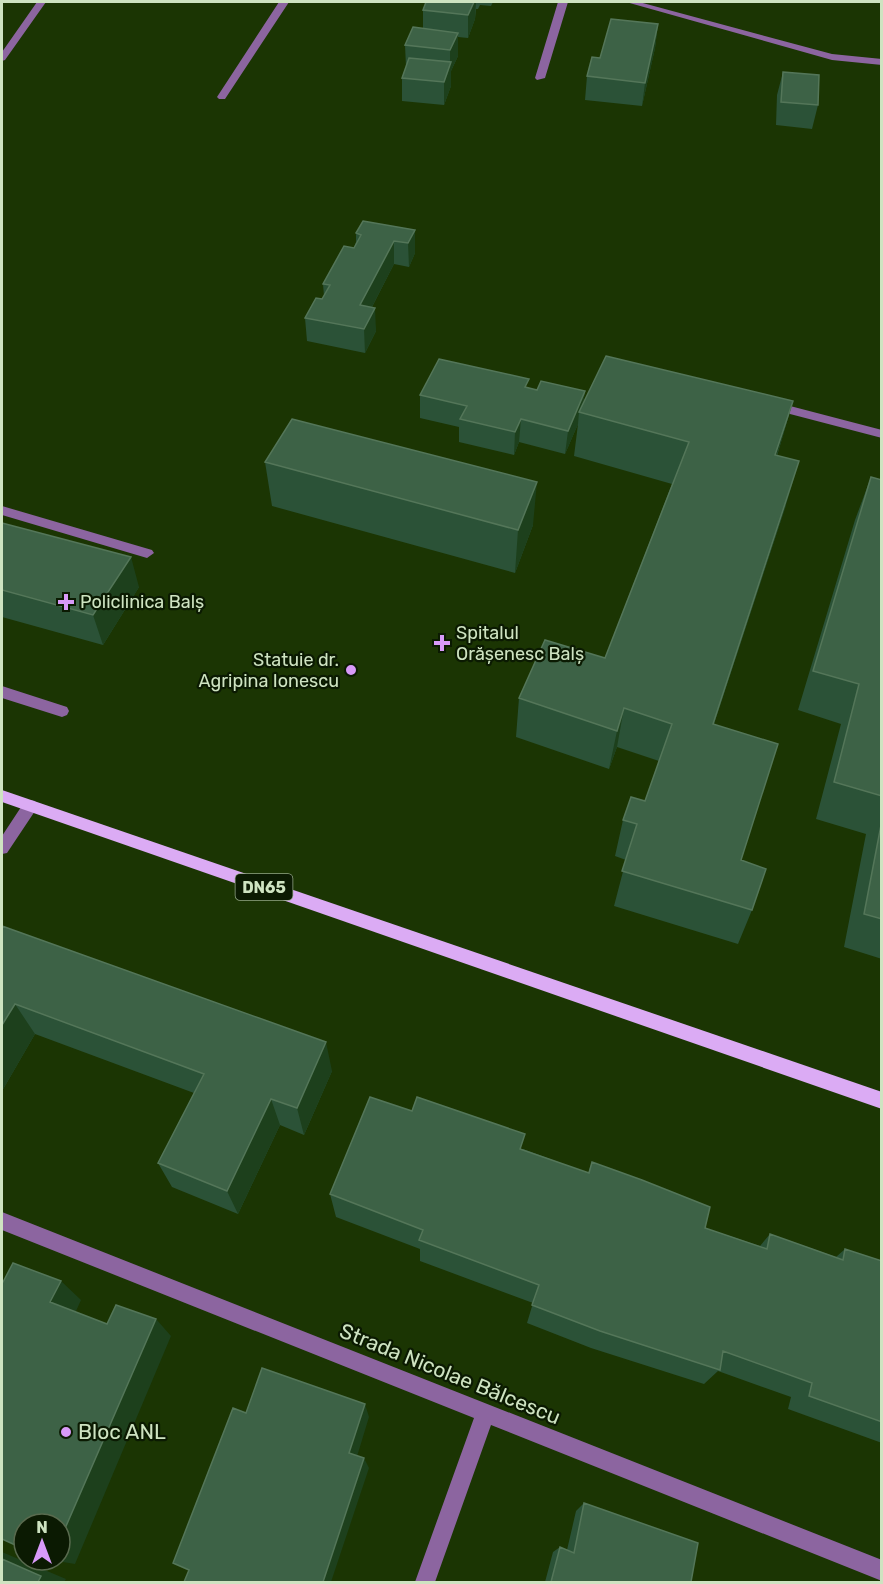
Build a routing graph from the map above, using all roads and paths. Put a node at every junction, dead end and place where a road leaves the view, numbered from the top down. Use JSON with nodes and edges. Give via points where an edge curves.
{"nodes":[{"id":1,"x":41,"y":2,"type":"edge"},
{"id":2,"x":284,"y":2,"type":"edge"},
{"id":3,"x":563,"y":2,"type":"edge"},
{"id":4,"x":631,"y":2,"type":"edge"},
{"id":5,"x":2,"y":58,"type":"edge"},
{"id":6,"x":882,"y":62,"type":"edge"},
{"id":7,"x":540,"y":78,"type":"dead end"},
{"id":8,"x":222,"y":97,"type":"dead end"},
{"id":9,"x":762,"y":402,"type":"edge"},
{"id":10,"x":882,"y":434,"type":"edge"},
{"id":11,"x":2,"y":511,"type":"edge"},
{"id":12,"x":147,"y":553,"type":"dead end"},
{"id":13,"x":2,"y":692,"type":"edge"},
{"id":14,"x":62,"y":711,"type":"dead end"},
{"id":15,"x":2,"y":796,"type":"edge"},
{"id":16,"x":30,"y":806,"type":"junction"},
{"id":17,"x":2,"y":848,"type":"edge"},
{"id":18,"x":882,"y":1101,"type":"edge"},
{"id":19,"x":2,"y":1221,"type":"edge"},
{"id":20,"x":485,"y":1413,"type":"junction"},
{"id":21,"x":882,"y":1571,"type":"edge"},
{"id":22,"x":425,"y":1582,"type":"edge"}],
"edges":[{"from":1,"to":5,"type":"street"},
{"from":2,"to":8,"type":"street"},
{"from":3,"to":7,"type":"street"},
{"from":4,"to":6,"type":"street","via":[[832,57]]},
{"from":9,"to":10,"type":"street"},
{"from":11,"to":12,"type":"street"},
{"from":13,"to":14,"type":"street"},
{"from":15,"to":16,"type":"main road","number":"DN65"},
{"from":16,"to":17,"type":"street"},
{"from":16,"to":18,"type":"main road","number":"DN65"},
{"from":19,"to":20,"type":"street","name":"Strada Nicolae Bălcescu"},
{"from":20,"to":21,"type":"street","name":"Strada Nicolae Bălcescu"},
{"from":20,"to":22,"type":"street"}]}
